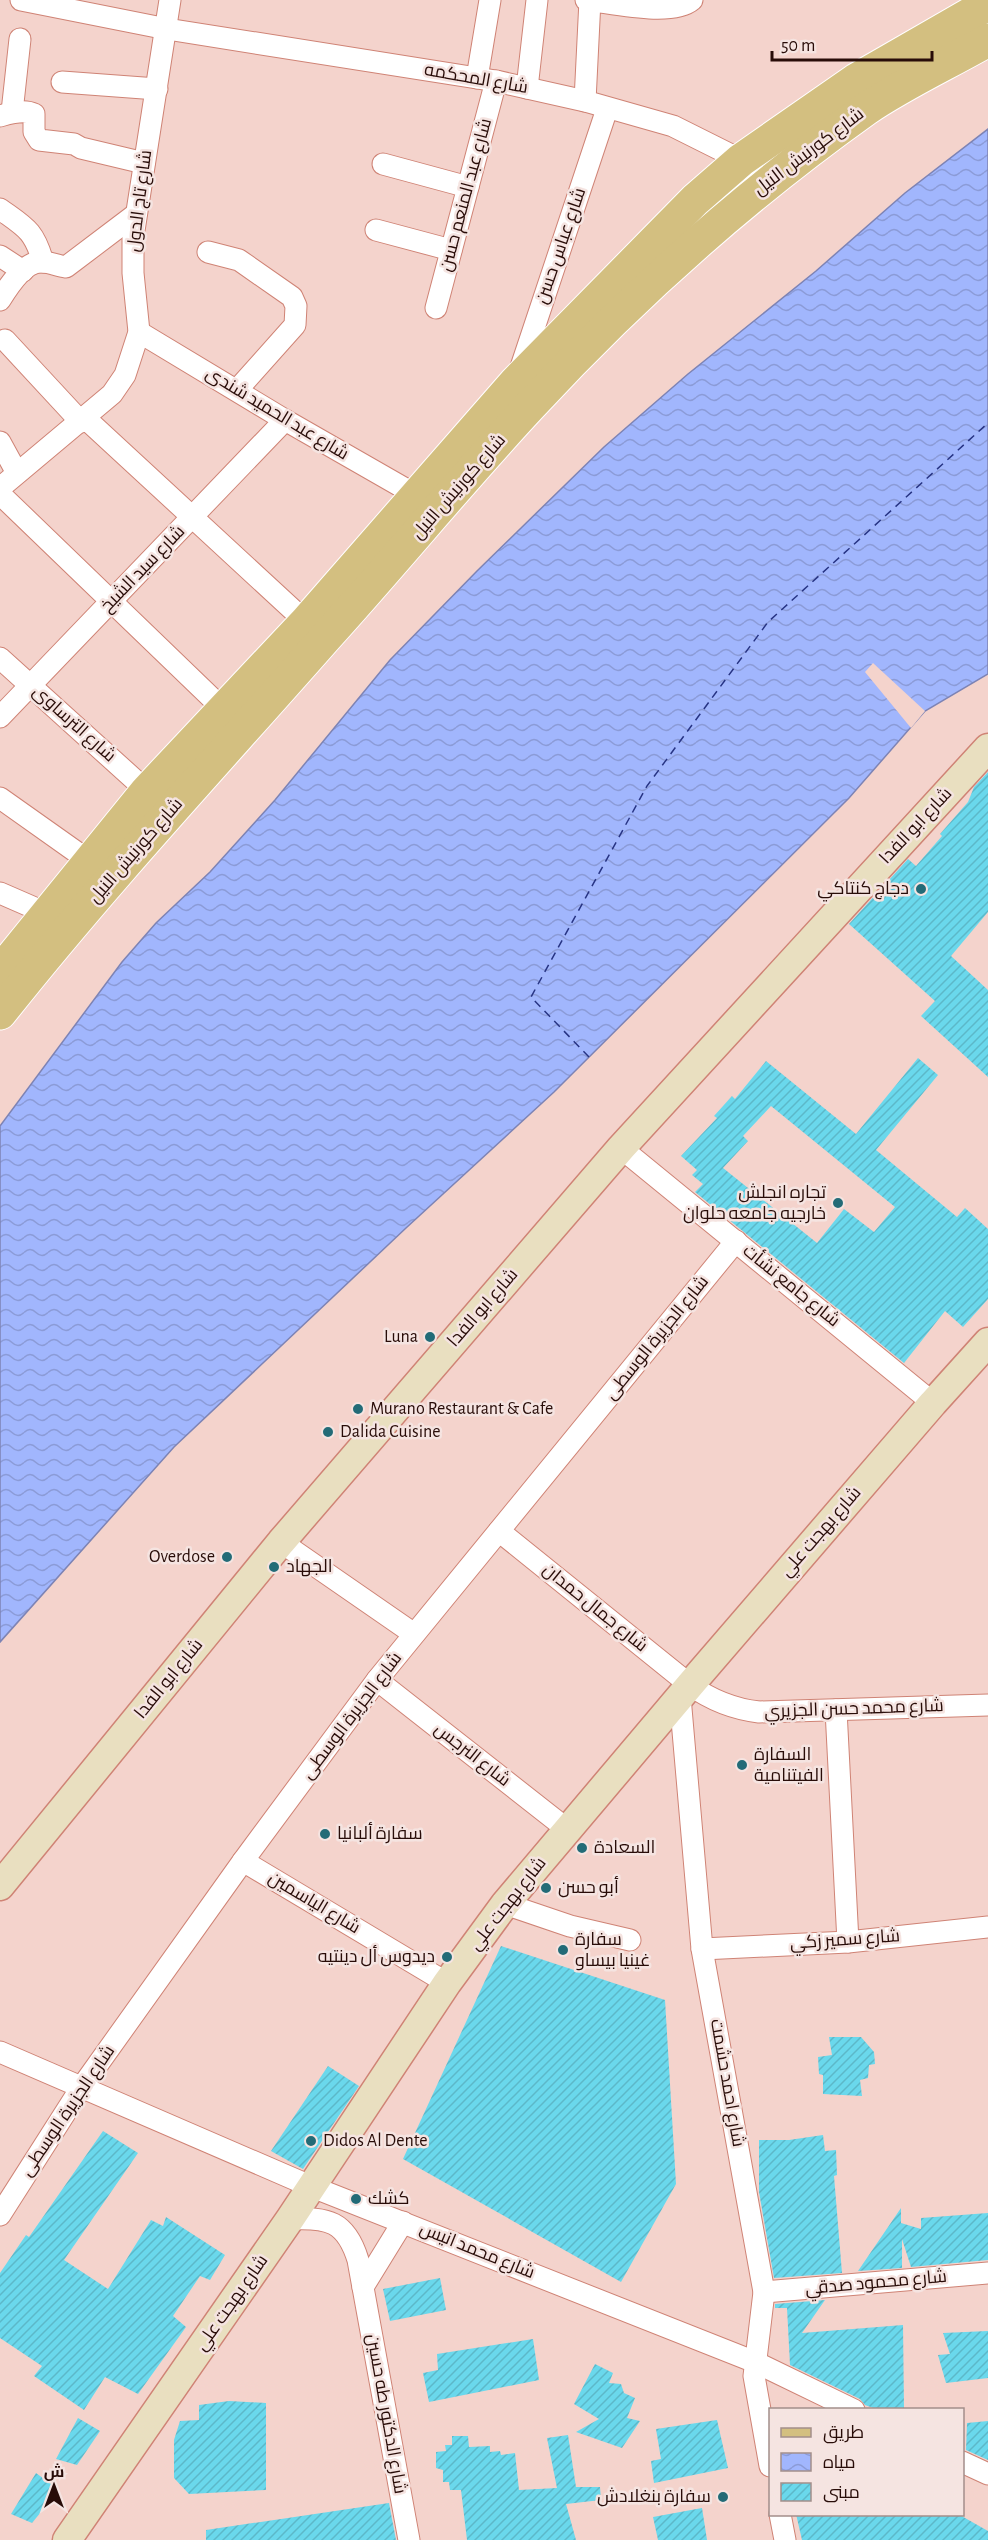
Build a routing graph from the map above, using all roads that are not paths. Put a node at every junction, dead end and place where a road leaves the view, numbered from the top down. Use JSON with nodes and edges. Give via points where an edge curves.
{"nodes":[{"id":1,"x":21,"y":0,"type":"edge"},
{"id":2,"x":170,"y":0,"type":"edge"},
{"id":3,"x":490,"y":0,"type":"edge"},
{"id":4,"x":537,"y":0,"type":"edge"},
{"id":5,"x":588,"y":0,"type":"edge"},
{"id":6,"x":692,"y":0,"type":"edge"},
{"id":7,"x":988,"y":4,"type":"edge"},
{"id":8,"x":93,"y":8,"type":"edge"},
{"id":9,"x":167,"y":29,"type":"junction"},
{"id":10,"x":20,"y":39,"type":"dead end"},
{"id":11,"x":988,"y":40,"type":"edge"},
{"id":12,"x":487,"y":80,"type":"junction"},
{"id":13,"x":63,"y":82,"type":"dead end"},
{"id":14,"x":527,"y":88,"type":"junction"},
{"id":15,"x":157,"y":89,"type":"junction"},
{"id":16,"x":585,"y":101,"type":"junction"},
{"id":17,"x":607,"y":109,"type":"junction"},
{"id":18,"x":6,"y":114,"type":"edge"},
{"id":19,"x":741,"y":160,"type":"junction"},
{"id":20,"x":144,"y":163,"type":"junction"},
{"id":21,"x":383,"y":164,"type":"dead end"},
{"id":22,"x":763,"y":186,"type":"junction"},
{"id":23,"x":468,"y":187,"type":"junction"},
{"id":24,"x":695,"y":200,"type":"junction"},
{"id":25,"x":0,"y":209,"type":"edge"},
{"id":26,"x":136,"y":214,"type":"junction"},
{"id":27,"x":718,"y":224,"type":"junction"},
{"id":28,"x":376,"y":230,"type":"dead end"},
{"id":29,"x":451,"y":250,"type":"junction"},
{"id":30,"x":208,"y":252,"type":"dead end"},
{"id":31,"x":0,"y":256,"type":"edge"},
{"id":32,"x":43,"y":262,"type":"junction"},
{"id":33,"x":23,"y":271,"type":"junction"},
{"id":34,"x":0,"y":300,"type":"edge"},
{"id":35,"x":436,"y":308,"type":"dead end"},
{"id":36,"x":139,"y":332,"type":"junction"},
{"id":37,"x":5,"y":340,"type":"dead end"},
{"id":38,"x":515,"y":383,"type":"junction"},
{"id":39,"x":237,"y":390,"type":"junction"},
{"id":40,"x":83,"y":420,"type":"junction"},
{"id":41,"x":285,"y":420,"type":"junction"},
{"id":42,"x":0,"y":442,"type":"edge"},
{"id":43,"x":17,"y":473,"type":"junction"},
{"id":44,"x":0,"y":488,"type":"edge"},
{"id":45,"x":0,"y":494,"type":"edge"},
{"id":46,"x":416,"y":495,"type":"junction"},
{"id":47,"x":192,"y":517,"type":"junction"},
{"id":48,"x":112,"y":601,"type":"junction"},
{"id":49,"x":306,"y":622,"type":"junction"},
{"id":50,"x":0,"y":658,"type":"edge"},
{"id":51,"x":30,"y":686,"type":"junction"},
{"id":52,"x":223,"y":709,"type":"junction"},
{"id":53,"x":0,"y":717,"type":"edge"},
{"id":54,"x":988,"y":748,"type":"edge"},
{"id":55,"x":147,"y":791,"type":"junction"},
{"id":56,"x":0,"y":798,"type":"edge"},
{"id":57,"x":89,"y":861,"type":"junction"},
{"id":58,"x":0,"y":893,"type":"edge"},
{"id":59,"x":46,"y":914,"type":"junction"},
{"id":60,"x":0,"y":972,"type":"edge"},
{"id":61,"x":0,"y":1013,"type":"edge"},
{"id":62,"x":621,"y":1148,"type":"junction"},
{"id":63,"x":736,"y":1241,"type":"junction"},
{"id":64,"x":988,"y":1342,"type":"edge"},
{"id":65,"x":933,"y":1403,"type":"junction"},
{"id":66,"x":500,"y":1531,"type":"junction"},
{"id":67,"x":280,"y":1542,"type":"junction"},
{"id":68,"x":414,"y":1634,"type":"junction"},
{"id":69,"x":377,"y":1680,"type":"junction"},
{"id":70,"x":685,"y":1691,"type":"junction"},
{"id":71,"x":988,"y":1705,"type":"edge"},
{"id":72,"x":836,"y":1710,"type":"junction"},
{"id":73,"x":567,"y":1830,"type":"junction"},
{"id":74,"x":243,"y":1861,"type":"junction"},
{"id":75,"x":0,"y":1886,"type":"edge"},
{"id":76,"x":505,"y":1904,"type":"junction"},
{"id":77,"x":988,"y":1927,"type":"edge"},
{"id":78,"x":630,"y":1940,"type":"dead end"},
{"id":79,"x":848,"y":1941,"type":"junction"},
{"id":80,"x":702,"y":1949,"type":"junction"},
{"id":81,"x":447,"y":1983,"type":"junction"},
{"id":82,"x":0,"y":2052,"type":"edge"},
{"id":83,"x":81,"y":2088,"type":"junction"},
{"id":84,"x":310,"y":2186,"type":"junction"},
{"id":85,"x":0,"y":2215,"type":"edge"},
{"id":86,"x":290,"y":2219,"type":"junction"},
{"id":87,"x":403,"y":2222,"type":"junction"},
{"id":88,"x":988,"y":2273,"type":"edge"},
{"id":89,"x":363,"y":2287,"type":"junction"},
{"id":90,"x":764,"y":2292,"type":"junction"},
{"id":91,"x":755,"y":2362,"type":"junction"},
{"id":92,"x":852,"y":2408,"type":"edge"},
{"id":93,"x":769,"y":2455,"type":"edge"},
{"id":94,"x":964,"y":2462,"type":"edge"},
{"id":95,"x":988,"y":2474,"type":"edge"},
{"id":96,"x":780,"y":2516,"type":"edge"},
{"id":97,"x":67,"y":2540,"type":"edge"},
{"id":98,"x":409,"y":2540,"type":"edge"},
{"id":99,"x":784,"y":2540,"type":"edge"}],
"edges":[{"from":1,"to":8,"type":"street","name":"شارع المحكمه"},
{"from":2,"to":9,"type":"street","name":"شارع تاج الدول"},
{"from":3,"to":12,"type":"street","name":"شارع عبد المنعم حسن"},
{"from":4,"to":14,"type":"street"},
{"from":5,"to":6,"type":"street","via":[[671,9]]},
{"from":5,"to":16,"type":"street"},
{"from":7,"to":19,"type":"main road","name":"شارع كورنيش النيل","via":[[856,80]]},
{"from":8,"to":9,"type":"street","name":"شارع المحكمه"},
{"from":9,"to":12,"type":"street","name":"شارع المحكمه"},
{"from":9,"to":15,"type":"street","name":"شارع تاج الدول"},
{"from":10,"to":18,"type":"street"},
{"from":11,"to":22,"type":"main road","name":"شارع كورنيش النيل","via":[[870,107]]},
{"from":12,"to":14,"type":"street","name":"شارع المحكمه"},
{"from":12,"to":23,"type":"street","name":"شارع عبد المنعم حسن"},
{"from":13,"to":15,"type":"street"},
{"from":14,"to":16,"type":"street","name":"شارع المحكمه"},
{"from":15,"to":20,"type":"street","name":"شارع تاج الدول"},
{"from":16,"to":17,"type":"street","name":"شارع المحكمه"},
{"from":17,"to":19,"type":"street","name":"شارع المحكمه","via":[[673,126]]},
{"from":17,"to":38,"type":"street","name":"شارع عباس حسن"},
{"from":18,"to":20,"type":"street","via":[[34,114],[34,132],[39,140],[74,144]]},
{"from":19,"to":22,"type":"street","name":"شارع المحكمه"},
{"from":19,"to":24,"type":"main road","name":"شارع كورنيش النيل"},
{"from":20,"to":26,"type":"street","name":"شارع تاج الدول"},
{"from":21,"to":23,"type":"street"},
{"from":22,"to":27,"type":"main road","name":"شارع كورنيش النيل"},
{"from":23,"to":29,"type":"street","name":"شارع عبد المنعم حسن"},
{"from":24,"to":27,"type":"main road"},
{"from":24,"to":38,"type":"main road","name":"شارع كورنيش النيل"},
{"from":25,"to":32,"type":"street","via":[[36,239]]},
{"from":26,"to":32,"type":"street","via":[[66,267]]},
{"from":26,"to":36,"type":"street","name":"شارع تاج الدول","via":[[133,273]]},
{"from":27,"to":61,"type":"main road","name":"شارع كورنيش النيل","via":[[531,405],[165,816]]},
{"from":28,"to":29,"type":"street"},
{"from":29,"to":35,"type":"street","name":"شارع عبد المنعم حسن"},
{"from":30,"to":39,"type":"street","via":[[239,260],[292,297],[296,306],[295,325]]},
{"from":31,"to":33,"type":"street"},
{"from":32,"to":33,"type":"street"},
{"from":33,"to":34,"type":"street"},
{"from":36,"to":39,"type":"street","name":"شارع عبد الحميد شندى"},
{"from":36,"to":40,"type":"street","name":"شارع تاج الدول","via":[[125,375],[112,394]]},
{"from":37,"to":40,"type":"street"},
{"from":38,"to":46,"type":"main road","name":"شارع كورنيش النيل"},
{"from":39,"to":41,"type":"street","name":"شارع عبد الحميد شندى"},
{"from":40,"to":43,"type":"street","name":"شارع تاج الدول"},
{"from":40,"to":47,"type":"street"},
{"from":41,"to":46,"type":"street","name":"شارع عبد الحميد شندى"},
{"from":41,"to":47,"type":"street","name":"شارع سيد الشيخ"},
{"from":42,"to":43,"type":"street"},
{"from":43,"to":44,"type":"street","name":"شارع تاج الدول"},
{"from":45,"to":48,"type":"street"},
{"from":46,"to":49,"type":"main road","name":"شارع كورنيش النيل"},
{"from":47,"to":48,"type":"street","name":"شارع سيد الشيخ"},
{"from":47,"to":49,"type":"street"},
{"from":48,"to":51,"type":"street","name":"شارع سيد الشيخ"},
{"from":48,"to":52,"type":"street"},
{"from":49,"to":52,"type":"main road","name":"شارع كورنيش النيل"},
{"from":50,"to":51,"type":"street","name":"شارع الترساوى"},
{"from":51,"to":53,"type":"street","name":"شارع سيد الشيخ"},
{"from":51,"to":55,"type":"street","name":"شارع الترساوى"},
{"from":52,"to":55,"type":"main road","name":"شارع كورنيش النيل"},
{"from":54,"to":62,"type":"street","name":"شارع ابو الفدا"},
{"from":55,"to":57,"type":"main road","name":"شارع كورنيش النيل"},
{"from":56,"to":57,"type":"street"},
{"from":57,"to":59,"type":"main road","name":"شارع كورنيش النيل"},
{"from":58,"to":59,"type":"street"},
{"from":59,"to":60,"type":"main road","name":"شارع كورنيش النيل"},
{"from":62,"to":63,"type":"street","name":"شارع جامع نشأت"},
{"from":62,"to":67,"type":"street","name":"شارع ابو الفدا"},
{"from":63,"to":65,"type":"street","name":"شارع جامع نشأت"},
{"from":63,"to":66,"type":"street","name":"شارع الجزيرة الوسطى"},
{"from":64,"to":65,"type":"street","name":"شارع بهجت علي"},
{"from":65,"to":70,"type":"street","name":"شارع بهجت علي"},
{"from":66,"to":68,"type":"street","name":"شارع الجزيرة الوسطى"},
{"from":66,"to":70,"type":"street","name":"شارع جمال حمدان"},
{"from":67,"to":68,"type":"street"},
{"from":67,"to":75,"type":"street","name":"شارع ابو الفدا"},
{"from":68,"to":69,"type":"street","name":"شارع الجزيرة الوسطى"},
{"from":69,"to":73,"type":"street","name":"شارع النرجس"},
{"from":69,"to":74,"type":"street","name":"شارع الجزيرة الوسطى"},
{"from":70,"to":72,"type":"street","name":"شارع محمد حسن الجزيري","via":[[759,1712]]},
{"from":70,"to":73,"type":"street","name":"شارع بهجت علي"},
{"from":70,"to":80,"type":"street","name":"شارع احمد حشمت"},
{"from":71,"to":72,"type":"street","name":"شارع محمد حسن الجزيري"},
{"from":72,"to":79,"type":"street"},
{"from":73,"to":76,"type":"street","name":"شارع بهجت علي"},
{"from":74,"to":81,"type":"street","name":"شارع الياسمين"},
{"from":74,"to":83,"type":"street","name":"شارع الجزيرة الوسطى"},
{"from":76,"to":78,"type":"street","via":[[570,1926]]},
{"from":76,"to":81,"type":"street","name":"شارع بهجت علي"},
{"from":77,"to":79,"type":"street","name":"شارع سمير زكي"},
{"from":79,"to":80,"type":"street","name":"شارع سمير زكي"},
{"from":80,"to":90,"type":"street","name":"شارع احمد حشمت"},
{"from":81,"to":84,"type":"street","name":"شارع بهجت علي"},
{"from":82,"to":83,"type":"street","name":"شارع محمد انيس"},
{"from":83,"to":84,"type":"street","name":"شارع محمد انيس"},
{"from":83,"to":85,"type":"street","name":"شارع الجزيرة الوسطى"},
{"from":84,"to":86,"type":"street","name":"شارع بهجت علي"},
{"from":84,"to":87,"type":"street","name":"شارع محمد انيس"},
{"from":86,"to":89,"type":"street","name":"شارع الدكتور طه حسين","via":[[318,2218],[337,2225],[352,2240]]},
{"from":86,"to":97,"type":"street","name":"شارع بهجت علي"},
{"from":87,"to":89,"type":"street"},
{"from":87,"to":91,"type":"street","name":"شارع محمد انيس"},
{"from":88,"to":90,"type":"street","name":"شارع محمود صدقي"},
{"from":89,"to":98,"type":"street","name":"شارع الدكتور طه حسين"},
{"from":90,"to":91,"type":"street","name":"شارع احمد حشمت"},
{"from":91,"to":92,"type":"street","name":"شارع محمد انيس"},
{"from":91,"to":93,"type":"street","name":"شارع احمد حشمت","via":[[754,2376]]},
{"from":94,"to":95,"type":"street"},
{"from":96,"to":99,"type":"street"}]}
